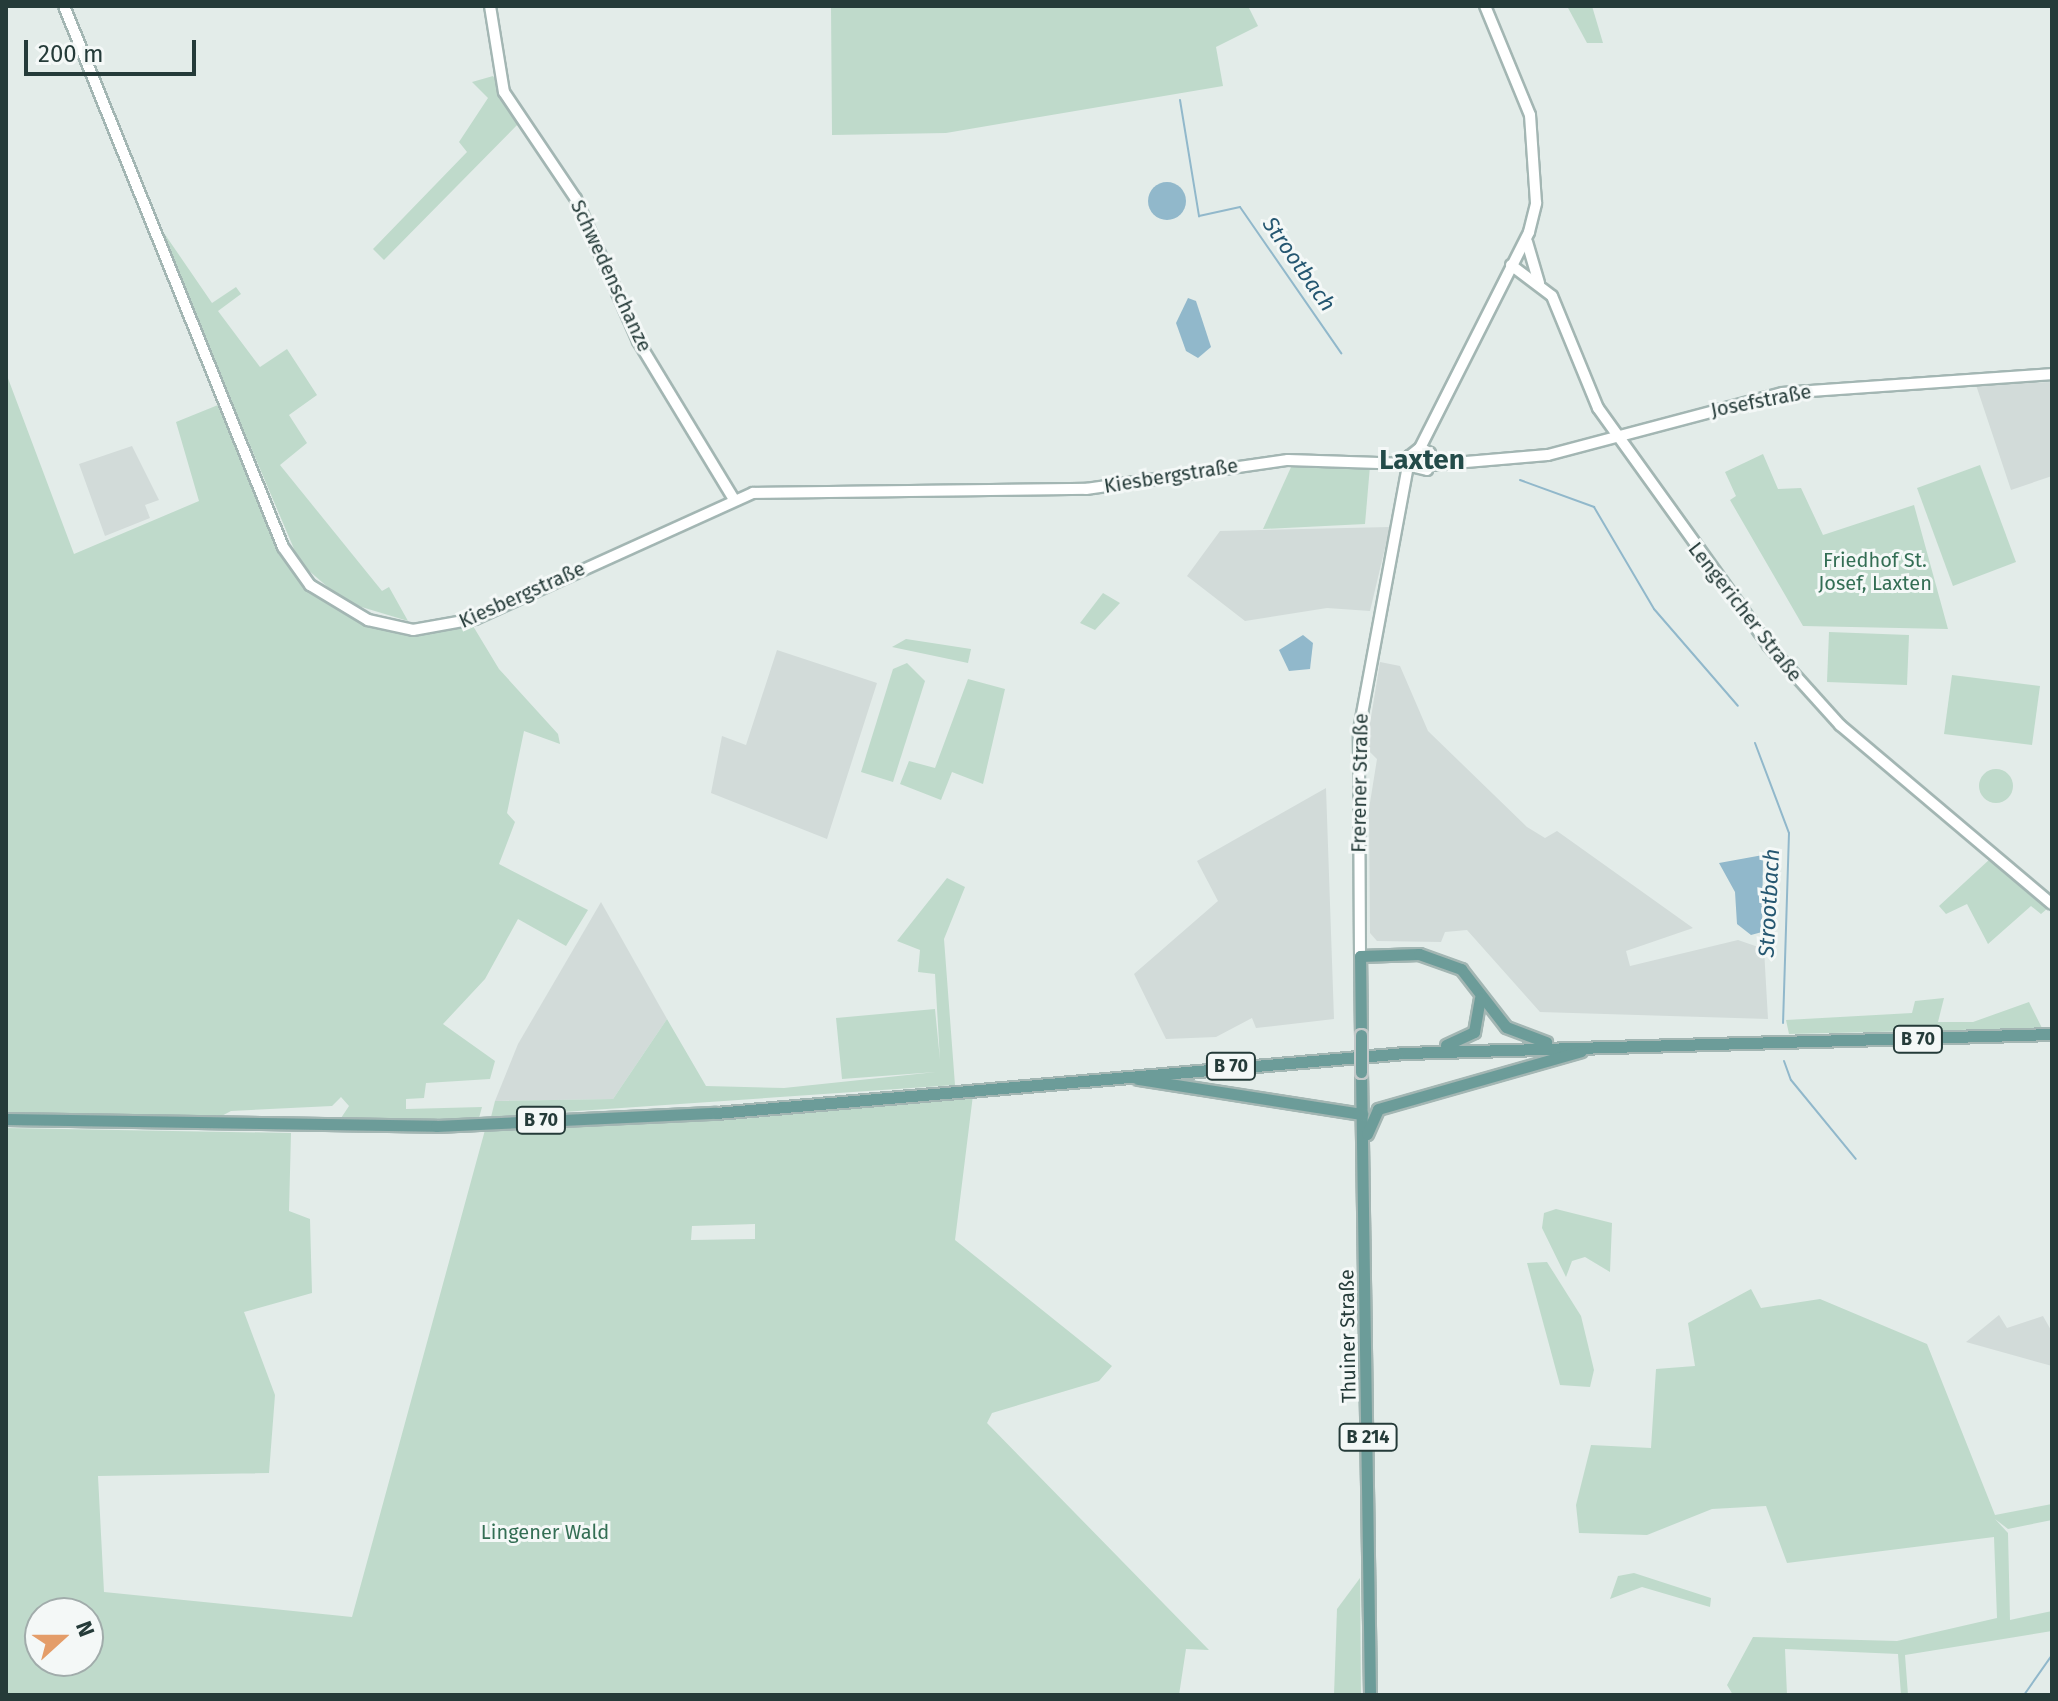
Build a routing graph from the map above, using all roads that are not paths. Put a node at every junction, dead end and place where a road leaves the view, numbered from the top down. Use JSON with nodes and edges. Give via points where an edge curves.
{"nodes":[{"id":1,"x":64,"y":6,"type":"edge"},
{"id":2,"x":490,"y":6,"type":"edge"},
{"id":3,"x":1485,"y":6,"type":"edge"},
{"id":4,"x":1529,"y":232,"type":"junction"},
{"id":5,"x":1511,"y":265,"type":"junction"},
{"id":6,"x":1540,"y":285,"type":"junction"},
{"id":7,"x":2052,"y":374,"type":"edge"},
{"id":8,"x":1618,"y":436,"type":"junction"},
{"id":9,"x":1420,"y":459,"type":"junction"},
{"id":10,"x":733,"y":498,"type":"junction"},
{"id":11,"x":2052,"y":904,"type":"edge"},
{"id":12,"x":1392,"y":955,"type":"junction"},
{"id":13,"x":1360,"y":956,"type":"junction"},
{"id":14,"x":1360,"y":984,"type":"junction"},
{"id":15,"x":1479,"y":991,"type":"junction"},
{"id":16,"x":2046,"y":1035,"type":"edge"},
{"id":17,"x":1613,"y":1045,"type":"junction"},
{"id":18,"x":1575,"y":1046,"type":"junction"},
{"id":19,"x":1405,"y":1053,"type":"junction"},
{"id":20,"x":1114,"y":1076,"type":"junction"},
{"id":21,"x":1362,"y":1108,"type":"junction"},
{"id":22,"x":1378,"y":1109,"type":"junction"},
{"id":23,"x":6,"y":1119,"type":"edge"},
{"id":24,"x":1364,"y":1146,"type":"junction"},
{"id":25,"x":1370,"y":1695,"type":"edge"}],
"edges":[{"from":1,"to":10,"type":"street","name":"Kiesbergstraße","via":[[283,547],[328,600],[390,627],[457,625]]},
{"from":2,"to":10,"type":"street","name":"Schwedenschanze","via":[[504,92],[576,199],[638,341]]},
{"from":3,"to":4,"type":"street","name":"Frerener Straße","via":[[1530,115],[1536,203]]},
{"from":4,"to":5,"type":"street","name":"Frerener Straße"},
{"from":4,"to":6,"type":"street","via":[[1526,254]]},
{"from":5,"to":6,"type":"street","name":"Lengericher Straße"},
{"from":5,"to":9,"type":"street","name":"Frerener Straße"},
{"from":6,"to":8,"type":"street","name":"Lengericher Straße","via":[[1555,303],[1580,378]]},
{"from":7,"to":8,"type":"street","name":"Josefstraße","via":[[1783,393]]},
{"from":8,"to":9,"type":"street","name":"Josefstraße","via":[[1524,460]]},
{"from":8,"to":11,"type":"street","name":"Lengericher Straße","via":[[1732,601],[1831,716]]},
{"from":9,"to":10,"type":"street","name":"Kiesbergstraße","via":[[1268,461],[1101,488],[775,491]]},
{"from":9,"to":13,"type":"street","name":"Frerener Straße","via":[[1401,518],[1359,730]]},
{"from":12,"to":13,"type":"main road"},
{"from":12,"to":14,"type":"main road","via":[[1374,963]]},
{"from":12,"to":15,"type":"main road","via":[[1448,962]]},
{"from":13,"to":14,"type":"main road","number":"B 214"},
{"from":14,"to":21,"type":"main road","name":"Thuiner Straße","number":"B 214","bridge":true},
{"from":15,"to":18,"type":"main road","via":[[1517,1035]]},
{"from":15,"to":19,"type":"main road","via":[[1482,1016],[1467,1039]]},
{"from":16,"to":17,"type":"main road","number":"B 70"},
{"from":17,"to":18,"type":"main road","number":"B 70"},
{"from":17,"to":22,"type":"main road"},
{"from":18,"to":19,"type":"main road","number":"B 70"},
{"from":19,"to":20,"type":"main road","number":"B 70"},
{"from":20,"to":21,"type":"main road"},
{"from":20,"to":23,"type":"main road","number":"B 70","via":[[716,1113],[436,1126]]},
{"from":21,"to":22,"type":"main road"},
{"from":21,"to":24,"type":"main road","name":"Thuiner Straße","number":"B 214"},
{"from":22,"to":24,"type":"main road","number":"B 214"},
{"from":24,"to":25,"type":"main road","name":"Thuiner Straße","number":"B 214"}]}
